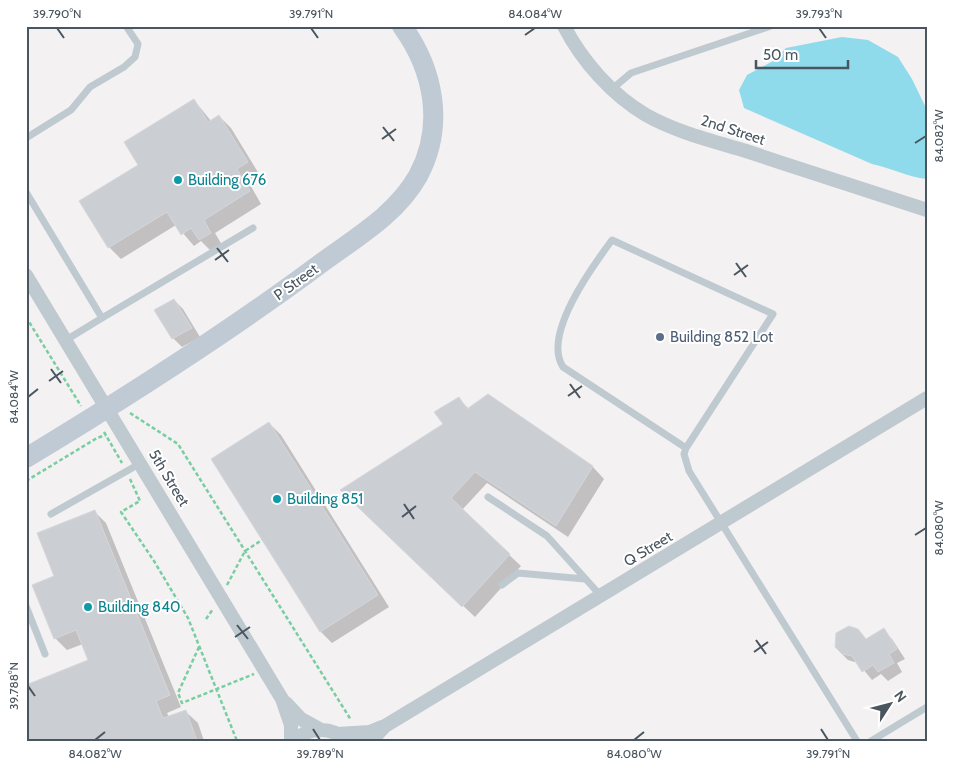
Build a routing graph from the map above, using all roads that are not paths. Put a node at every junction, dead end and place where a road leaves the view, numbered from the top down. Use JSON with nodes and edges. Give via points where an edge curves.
{"nodes":[{"id":1,"x":126,"y":26,"type":"edge"},
{"id":2,"x":402,"y":26,"type":"edge"},
{"id":3,"x":564,"y":26,"type":"edge"},
{"id":4,"x":771,"y":26,"type":"edge"},
{"id":5,"x":612,"y":89,"type":"junction"},
{"id":6,"x":26,"y":138,"type":"edge"},
{"id":7,"x":26,"y":192,"type":"edge"},
{"id":8,"x":927,"y":210,"type":"edge"},
{"id":9,"x":253,"y":228,"type":"dead end"},
{"id":10,"x":26,"y":275,"type":"edge"},
{"id":11,"x":102,"y":318,"type":"junction"},
{"id":12,"x":66,"y":340,"type":"junction"},
{"id":13,"x":926,"y":401,"type":"edge"},
{"id":14,"x":108,"y":408,"type":"junction"},
{"id":15,"x":686,"y":448,"type":"junction"},
{"id":16,"x":26,"y":458,"type":"edge"},
{"id":17,"x":141,"y":463,"type":"junction"},
{"id":18,"x":488,"y":497,"type":"dead end"},
{"id":19,"x":51,"y":514,"type":"dead end"},
{"id":20,"x":720,"y":524,"type":"junction"},
{"id":21,"x":585,"y":579,"type":"junction"},
{"id":22,"x":502,"y":585,"type":"dead end"},
{"id":23,"x":601,"y":596,"type":"junction"},
{"id":24,"x":26,"y":606,"type":"edge"},
{"id":25,"x":45,"y":654,"type":"dead end"},
{"id":26,"x":282,"y":699,"type":"junction"},
{"id":27,"x":927,"y":707,"type":"edge"},
{"id":28,"x":385,"y":726,"type":"junction"},
{"id":29,"x":320,"y":730,"type":"junction"},
{"id":30,"x":342,"y":737,"type":"edge"},
{"id":31,"x":292,"y":741,"type":"edge"},
{"id":32,"x":371,"y":741,"type":"edge"},
{"id":33,"x":857,"y":741,"type":"edge"},
{"id":34,"x":871,"y":741,"type":"edge"}],
"edges":[{"from":1,"to":6,"type":"lane","via":[[138,44],[135,57],[90,87],[71,110]]},
{"from":2,"to":14,"type":"street","name":"P Street","via":[[424,63],[433,111],[432,137],[424,164],[402,200],[274,298]]},
{"from":3,"to":5,"type":"street","name":"2nd Street","via":[[580,52]]},
{"from":4,"to":5,"type":"lane","via":[[631,73]]},
{"from":5,"to":8,"type":"street","name":"2nd Street","via":[[663,123]]},
{"from":7,"to":11,"type":"lane"},
{"from":9,"to":11,"type":"lane"},
{"from":10,"to":12,"type":"street","name":"5th Street"},
{"from":11,"to":12,"type":"lane"},
{"from":12,"to":14,"type":"street","name":"5th Street"},
{"from":13,"to":20,"type":"street","name":"Q Street"},
{"from":14,"to":16,"type":"street","name":"P Street"},
{"from":14,"to":17,"type":"street","name":"5th Street"},
{"from":15,"to":15,"type":"lane","via":[[773,314],[612,240],[584,279],[565,319],[557,344],[558,358],[563,367]]},
{"from":15,"to":20,"type":"lane","via":[[684,454],[689,470]]},
{"from":17,"to":19,"type":"lane"},
{"from":17,"to":26,"type":"street","name":"5th Street"},
{"from":18,"to":21,"type":"lane","via":[[547,536]]},
{"from":20,"to":23,"type":"street","name":"Q Street"},
{"from":20,"to":33,"type":"lane"},
{"from":21,"to":22,"type":"lane","via":[[518,573]]},
{"from":21,"to":23,"type":"lane"},
{"from":23,"to":28,"type":"street","name":"Q Street"},
{"from":24,"to":25,"type":"lane"},
{"from":26,"to":29,"type":"street","name":"5th Street","via":[[301,719]]},
{"from":26,"to":31,"type":"street","name":"5th Street","via":[[291,725]]},
{"from":27,"to":34,"type":"lane"},
{"from":28,"to":30,"type":"street","name":"Q Street"},
{"from":28,"to":32,"type":"street","name":"Q Street"},
{"from":29,"to":30,"type":"street","name":"5th Street"},
{"from":29,"to":31,"type":"street","via":[[307,732]]}]}
